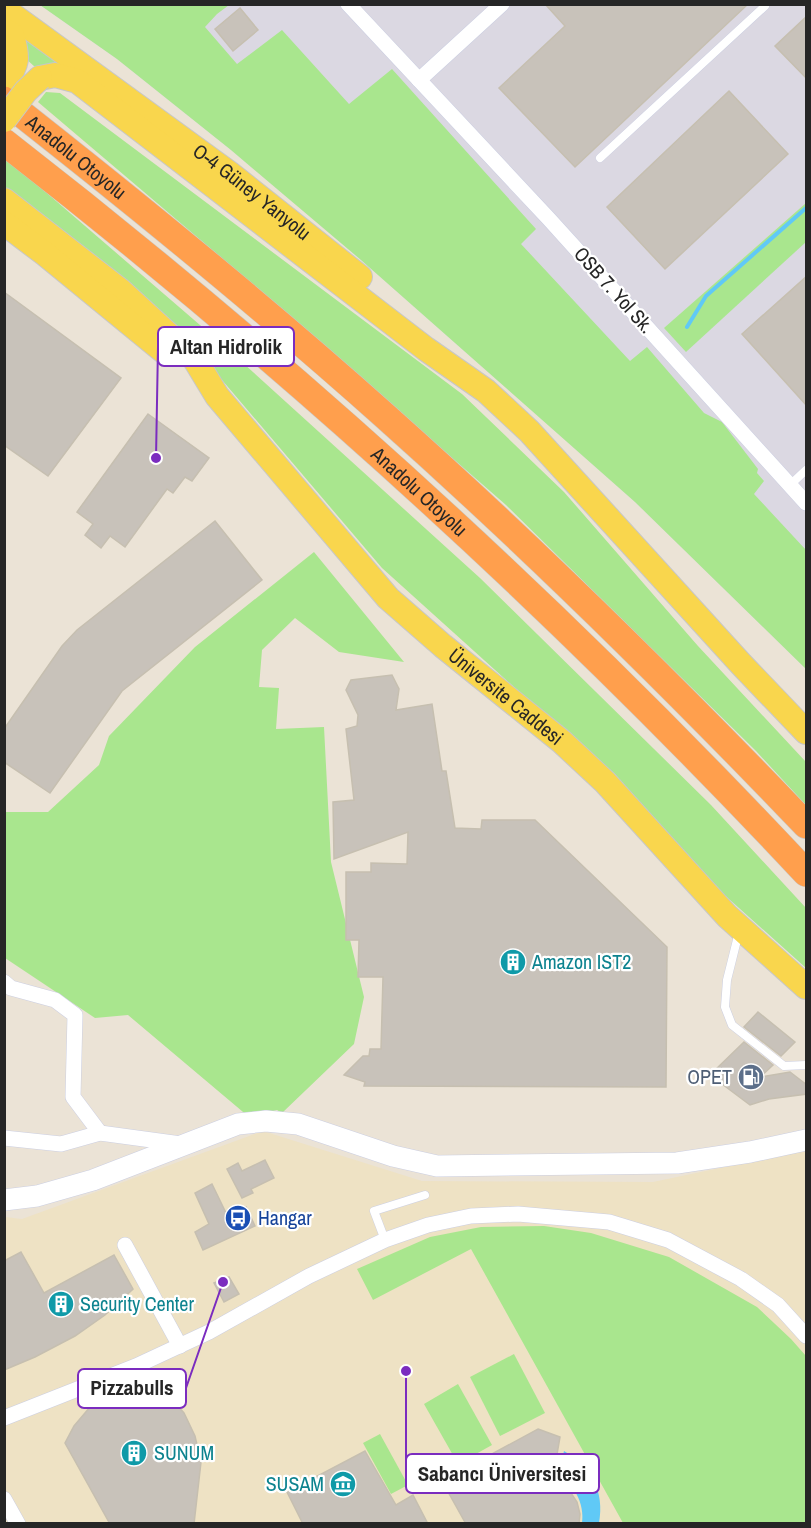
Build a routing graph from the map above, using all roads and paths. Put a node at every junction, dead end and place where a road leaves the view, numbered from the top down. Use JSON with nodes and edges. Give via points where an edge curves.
{"nodes":[{"id":1,"x":348,"y":4,"type":"edge"},
{"id":2,"x":502,"y":4,"type":"edge"},
{"id":3,"x":764,"y":4,"type":"edge"},
{"id":4,"x":4,"y":9,"type":"edge"},
{"id":5,"x":4,"y":30,"type":"edge"},
{"id":6,"x":419,"y":80,"type":"junction"},
{"id":7,"x":4,"y":83,"type":"edge"},
{"id":8,"x":4,"y":100,"type":"edge"},
{"id":9,"x":4,"y":120,"type":"edge"},
{"id":10,"x":4,"y":142,"type":"edge"},
{"id":11,"x":600,"y":158,"type":"dead end"},
{"id":12,"x":4,"y":200,"type":"edge"},
{"id":13,"x":4,"y":223,"type":"edge"},
{"id":14,"x":486,"y":391,"type":"junction"},
{"id":15,"x":217,"y":396,"type":"junction"},
{"id":16,"x":807,"y":470,"type":"edge"},
{"id":17,"x":790,"y":485,"type":"junction"},
{"id":18,"x":807,"y":503,"type":"edge"},
{"id":19,"x":807,"y":732,"type":"edge"},
{"id":20,"x":807,"y":825,"type":"edge"},
{"id":21,"x":807,"y":873,"type":"edge"},
{"id":22,"x":740,"y":927,"type":"junction"},
{"id":23,"x":4,"y":982,"type":"edge"},
{"id":24,"x":807,"y":987,"type":"edge"},
{"id":25,"x":807,"y":1065,"type":"edge"},
{"id":26,"x":100,"y":1133,"type":"junction"},
{"id":27,"x":4,"y":1138,"type":"edge"},
{"id":28,"x":807,"y":1140,"type":"edge"},
{"id":29,"x":184,"y":1145,"type":"junction"},
{"id":30,"x":425,"y":1195,"type":"dead end"},
{"id":31,"x":4,"y":1200,"type":"edge"},
{"id":32,"x":385,"y":1240,"type":"junction"},
{"id":33,"x":125,"y":1245,"type":"dead end"},
{"id":34,"x":807,"y":1336,"type":"edge"},
{"id":35,"x":180,"y":1346,"type":"junction"},
{"id":36,"x":4,"y":1418,"type":"edge"},
{"id":37,"x":4,"y":1499,"type":"edge"},
{"id":38,"x":18,"y":1524,"type":"edge"}],
"edges":[{"from":1,"to":6,"type":"street","name":"OSB 7. Yol Sk."},
{"from":2,"to":6,"type":"street"},
{"from":3,"to":11,"type":"lane"},
{"from":4,"to":14,"type":"main road","name":"O-4 Güney Yanyolu","via":[[230,173],[368,284]]},
{"from":5,"to":7,"type":"main road","via":[[12,35],[18,56]]},
{"from":6,"to":17,"type":"street","name":"OSB 7. Yol Sk."},
{"from":8,"to":20,"type":"highway","name":"Anadolu Otoyolu","via":[[386,416],[633,650]]},
{"from":9,"to":14,"type":"main road","bridge":true,"via":[[40,78],[55,75],[76,81]]},
{"from":10,"to":21,"type":"highway","name":"Anadolu Otoyolu","via":[[205,304],[429,501],[628,690]]},
{"from":12,"to":15,"type":"main road","via":[[121,291],[194,358]]},
{"from":13,"to":15,"type":"main road"},
{"from":14,"to":19,"type":"main road","via":[[529,431]]},
{"from":15,"to":22,"type":"main road","name":"Üniversite Caddesi","via":[[388,598],[587,765]]},
{"from":16,"to":17,"type":"lane"},
{"from":17,"to":18,"type":"street","name":"OSB 7. Yol Sk."},
{"from":22,"to":24,"type":"main road","name":"Üniversite Caddesi"},
{"from":22,"to":25,"type":"lane","via":[[727,980],[725,1006],[732,1025],[784,1066]]},
{"from":23,"to":26,"type":"street","via":[[11,988],[54,1000],[75,1015],[73,1097]]},
{"from":26,"to":27,"type":"street","via":[[61,1144]]},
{"from":26,"to":29,"type":"street"},
{"from":28,"to":29,"type":"street","via":[[677,1163],[437,1166],[393,1156],[298,1124],[266,1121],[238,1125]]},
{"from":29,"to":31,"type":"street","via":[[93,1180],[37,1196]]},
{"from":30,"to":32,"type":"lane","via":[[374,1211]]},
{"from":32,"to":34,"type":"street","via":[[471,1216],[518,1214],[609,1222],[668,1240],[741,1279],[778,1305]]},
{"from":32,"to":35,"type":"street"},
{"from":33,"to":35,"type":"street"},
{"from":35,"to":36,"type":"street"},
{"from":37,"to":38,"type":"street"}]}
